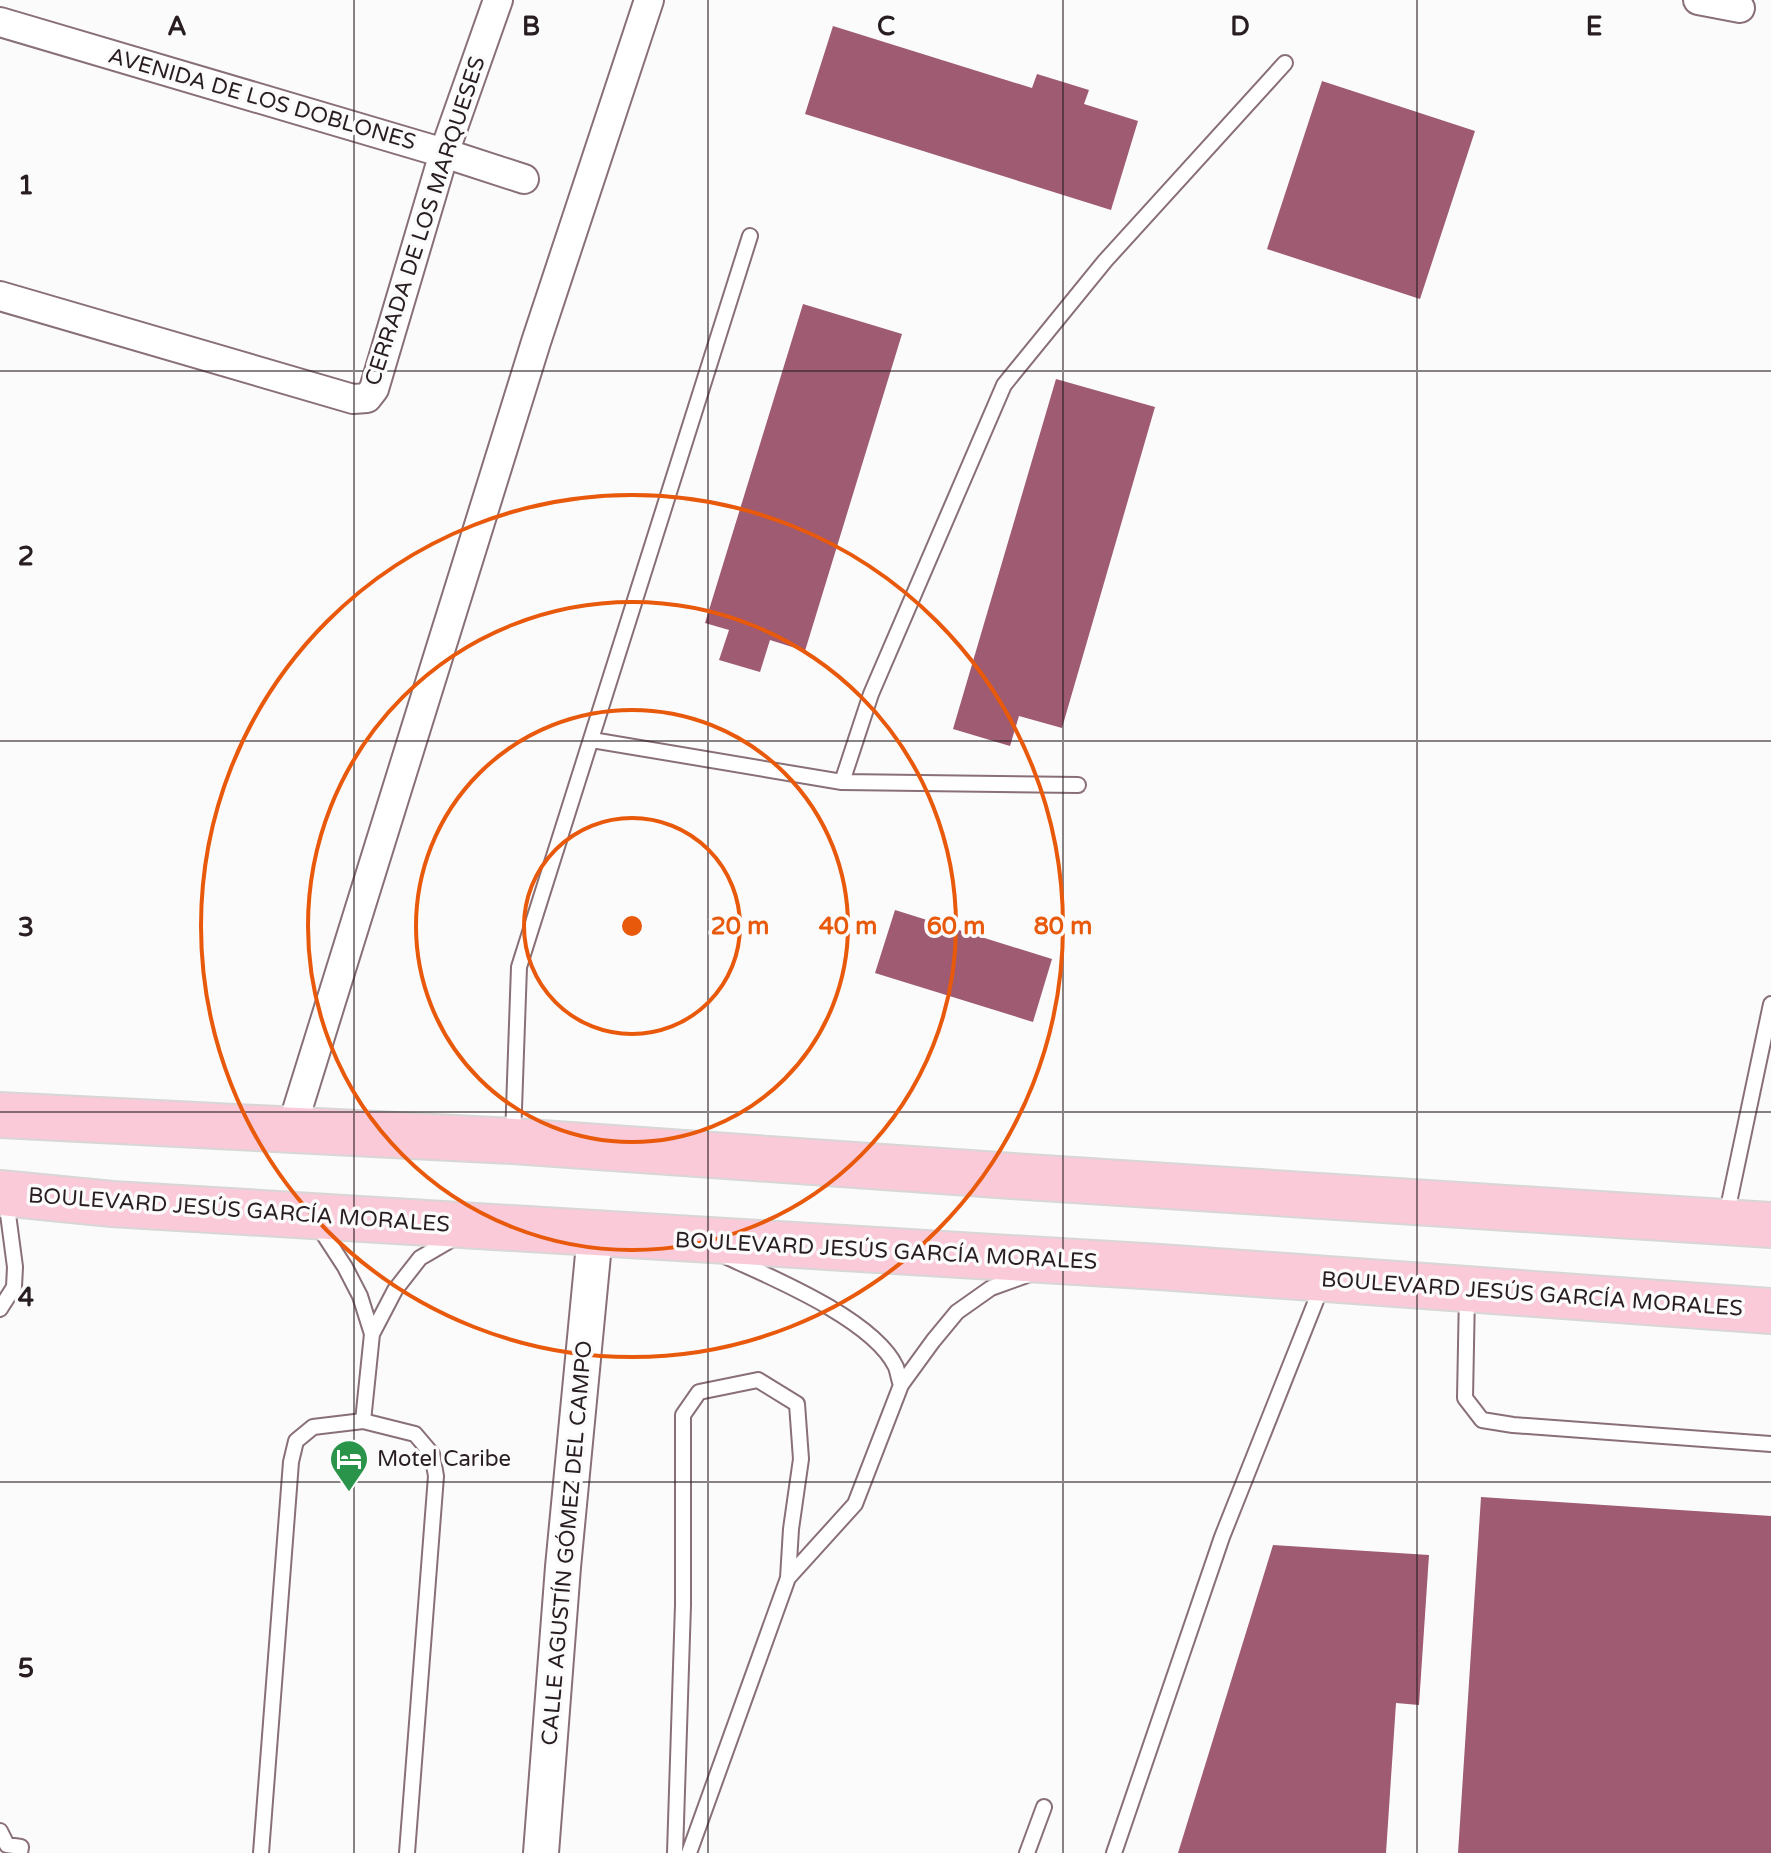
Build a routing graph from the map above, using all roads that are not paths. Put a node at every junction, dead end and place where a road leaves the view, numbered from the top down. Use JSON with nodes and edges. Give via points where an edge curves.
{"nodes":[{"id":1,"x":498,"y":0,"type":"edge"},
{"id":2,"x":649,"y":0,"type":"edge"},
{"id":3,"x":1698,"y":0,"type":"edge"},
{"id":4,"x":1740,"y":8,"type":"dead end"},
{"id":5,"x":0,"y":22,"type":"edge"},
{"id":6,"x":1285,"y":63,"type":"dead end"},
{"id":7,"x":444,"y":153,"type":"junction"},
{"id":8,"x":524,"y":179,"type":"dead end"},
{"id":9,"x":750,"y":236,"type":"dead end"},
{"id":10,"x":0,"y":296,"type":"edge"},
{"id":11,"x":592,"y":740,"type":"junction"},
{"id":12,"x":842,"y":782,"type":"junction"},
{"id":13,"x":1078,"y":785,"type":"dead end"},
{"id":14,"x":1771,"y":1004,"type":"edge"},
{"id":15,"x":0,"y":1115,"type":"edge"},
{"id":16,"x":291,"y":1130,"type":"junction"},
{"id":17,"x":513,"y":1141,"type":"junction"},
{"id":18,"x":2,"y":1194,"type":"edge"},
{"id":19,"x":312,"y":1217,"type":"junction"},
{"id":20,"x":1725,"y":1221,"type":"junction"},
{"id":21,"x":1771,"y":1225,"type":"edge"},
{"id":22,"x":474,"y":1226,"type":"junction"},
{"id":23,"x":595,"y":1234,"type":"junction"},
{"id":24,"x":687,"y":1239,"type":"junction"},
{"id":25,"x":1063,"y":1262,"type":"junction"},
{"id":26,"x":1324,"y":1279,"type":"junction"},
{"id":27,"x":1467,"y":1289,"type":"junction"},
{"id":28,"x":0,"y":1309,"type":"edge"},
{"id":29,"x":1771,"y":1311,"type":"edge"},
{"id":30,"x":372,"y":1334,"type":"junction"},
{"id":31,"x":901,"y":1385,"type":"junction"},
{"id":32,"x":363,"y":1421,"type":"junction"},
{"id":33,"x":1771,"y":1444,"type":"edge"},
{"id":34,"x":788,"y":1578,"type":"junction"},
{"id":35,"x":1044,"y":1807,"type":"dead end"},
{"id":36,"x":0,"y":1831,"type":"edge"},
{"id":37,"x":20,"y":1853,"type":"edge"},
{"id":38,"x":261,"y":1853,"type":"edge"},
{"id":39,"x":407,"y":1853,"type":"edge"},
{"id":40,"x":541,"y":1853,"type":"edge"},
{"id":41,"x":675,"y":1853,"type":"edge"},
{"id":42,"x":689,"y":1853,"type":"edge"},
{"id":43,"x":1027,"y":1853,"type":"edge"},
{"id":44,"x":1114,"y":1853,"type":"edge"}],
"edges":[{"from":1,"to":7,"type":"street","name":"CERRADA DE LOS MARQUESES"},
{"from":2,"to":16,"type":"street","via":[[536,342]]},
{"from":3,"to":4,"type":"street"},
{"from":5,"to":7,"type":"street","name":"AVENIDA DE LOS DOBLONES"},
{"from":6,"to":12,"type":"lane","via":[[1105,261],[1004,385],[871,694]]},
{"from":7,"to":8,"type":"street","name":"AVENIDA DE LOS DOBLONES"},
{"from":7,"to":10,"type":"street","name":"CERRADA DE LOS MARQUESES","via":[[367,398],[353,399]]},
{"from":9,"to":11,"type":"lane"},
{"from":11,"to":12,"type":"lane"},
{"from":11,"to":17,"type":"lane","via":[[519,967]]},
{"from":12,"to":13,"type":"lane"},
{"from":14,"to":20,"type":"lane"},
{"from":15,"to":16,"type":"main road"},
{"from":16,"to":17,"type":"main road"},
{"from":17,"to":20,"type":"main road"},
{"from":18,"to":19,"type":"main road","name":"BOULEVARD JESÚS GARCÍA MORALES"},
{"from":18,"to":28,"type":"lane","via":[[15,1267],[14,1287]]},
{"from":19,"to":22,"type":"main road","name":"BOULEVARD JESÚS GARCÍA MORALES"},
{"from":19,"to":30,"type":"lane","via":[[360,1296]]},
{"from":20,"to":21,"type":"main road"},
{"from":22,"to":23,"type":"main road","name":"BOULEVARD JESÚS GARCÍA MORALES"},
{"from":22,"to":30,"type":"lane","via":[[420,1258],[395,1290]]},
{"from":23,"to":24,"type":"main road","name":"BOULEVARD JESÚS GARCÍA MORALES"},
{"from":23,"to":40,"type":"street","name":"CALLE AGUSTÍN GÓMEZ DEL CAMPO"},
{"from":24,"to":25,"type":"main road","name":"BOULEVARD JESÚS GARCÍA MORALES"},
{"from":24,"to":31,"type":"lane","via":[[839,1314],[874,1338],[895,1366]]},
{"from":25,"to":26,"type":"main road","name":"BOULEVARD JESÚS GARCÍA MORALES"},
{"from":25,"to":31,"type":"lane","via":[[991,1288],[957,1312]]},
{"from":26,"to":27,"type":"main road","name":"BOULEVARD JESÚS GARCÍA MORALES"},
{"from":26,"to":44,"type":"lane","via":[[1222,1537]]},
{"from":27,"to":29,"type":"main road","name":"BOULEVARD JESÚS GARCÍA MORALES"},
{"from":27,"to":33,"type":"lane","via":[[1465,1398],[1482,1420]]},
{"from":30,"to":32,"type":"lane"},
{"from":31,"to":34,"type":"lane","via":[[855,1504]]},
{"from":32,"to":38,"type":"lane","via":[[313,1427],[296,1441],[291,1462]]},
{"from":32,"to":39,"type":"lane","via":[[415,1434],[432,1454],[436,1476]]},
{"from":34,"to":41,"type":"lane","via":[[801,1459],[797,1404],[758,1380],[699,1392],[683,1415]]},
{"from":34,"to":42,"type":"lane"},
{"from":35,"to":43,"type":"lane"},
{"from":36,"to":37,"type":"lane","via":[[7,1845],[21,1847]]}]}
